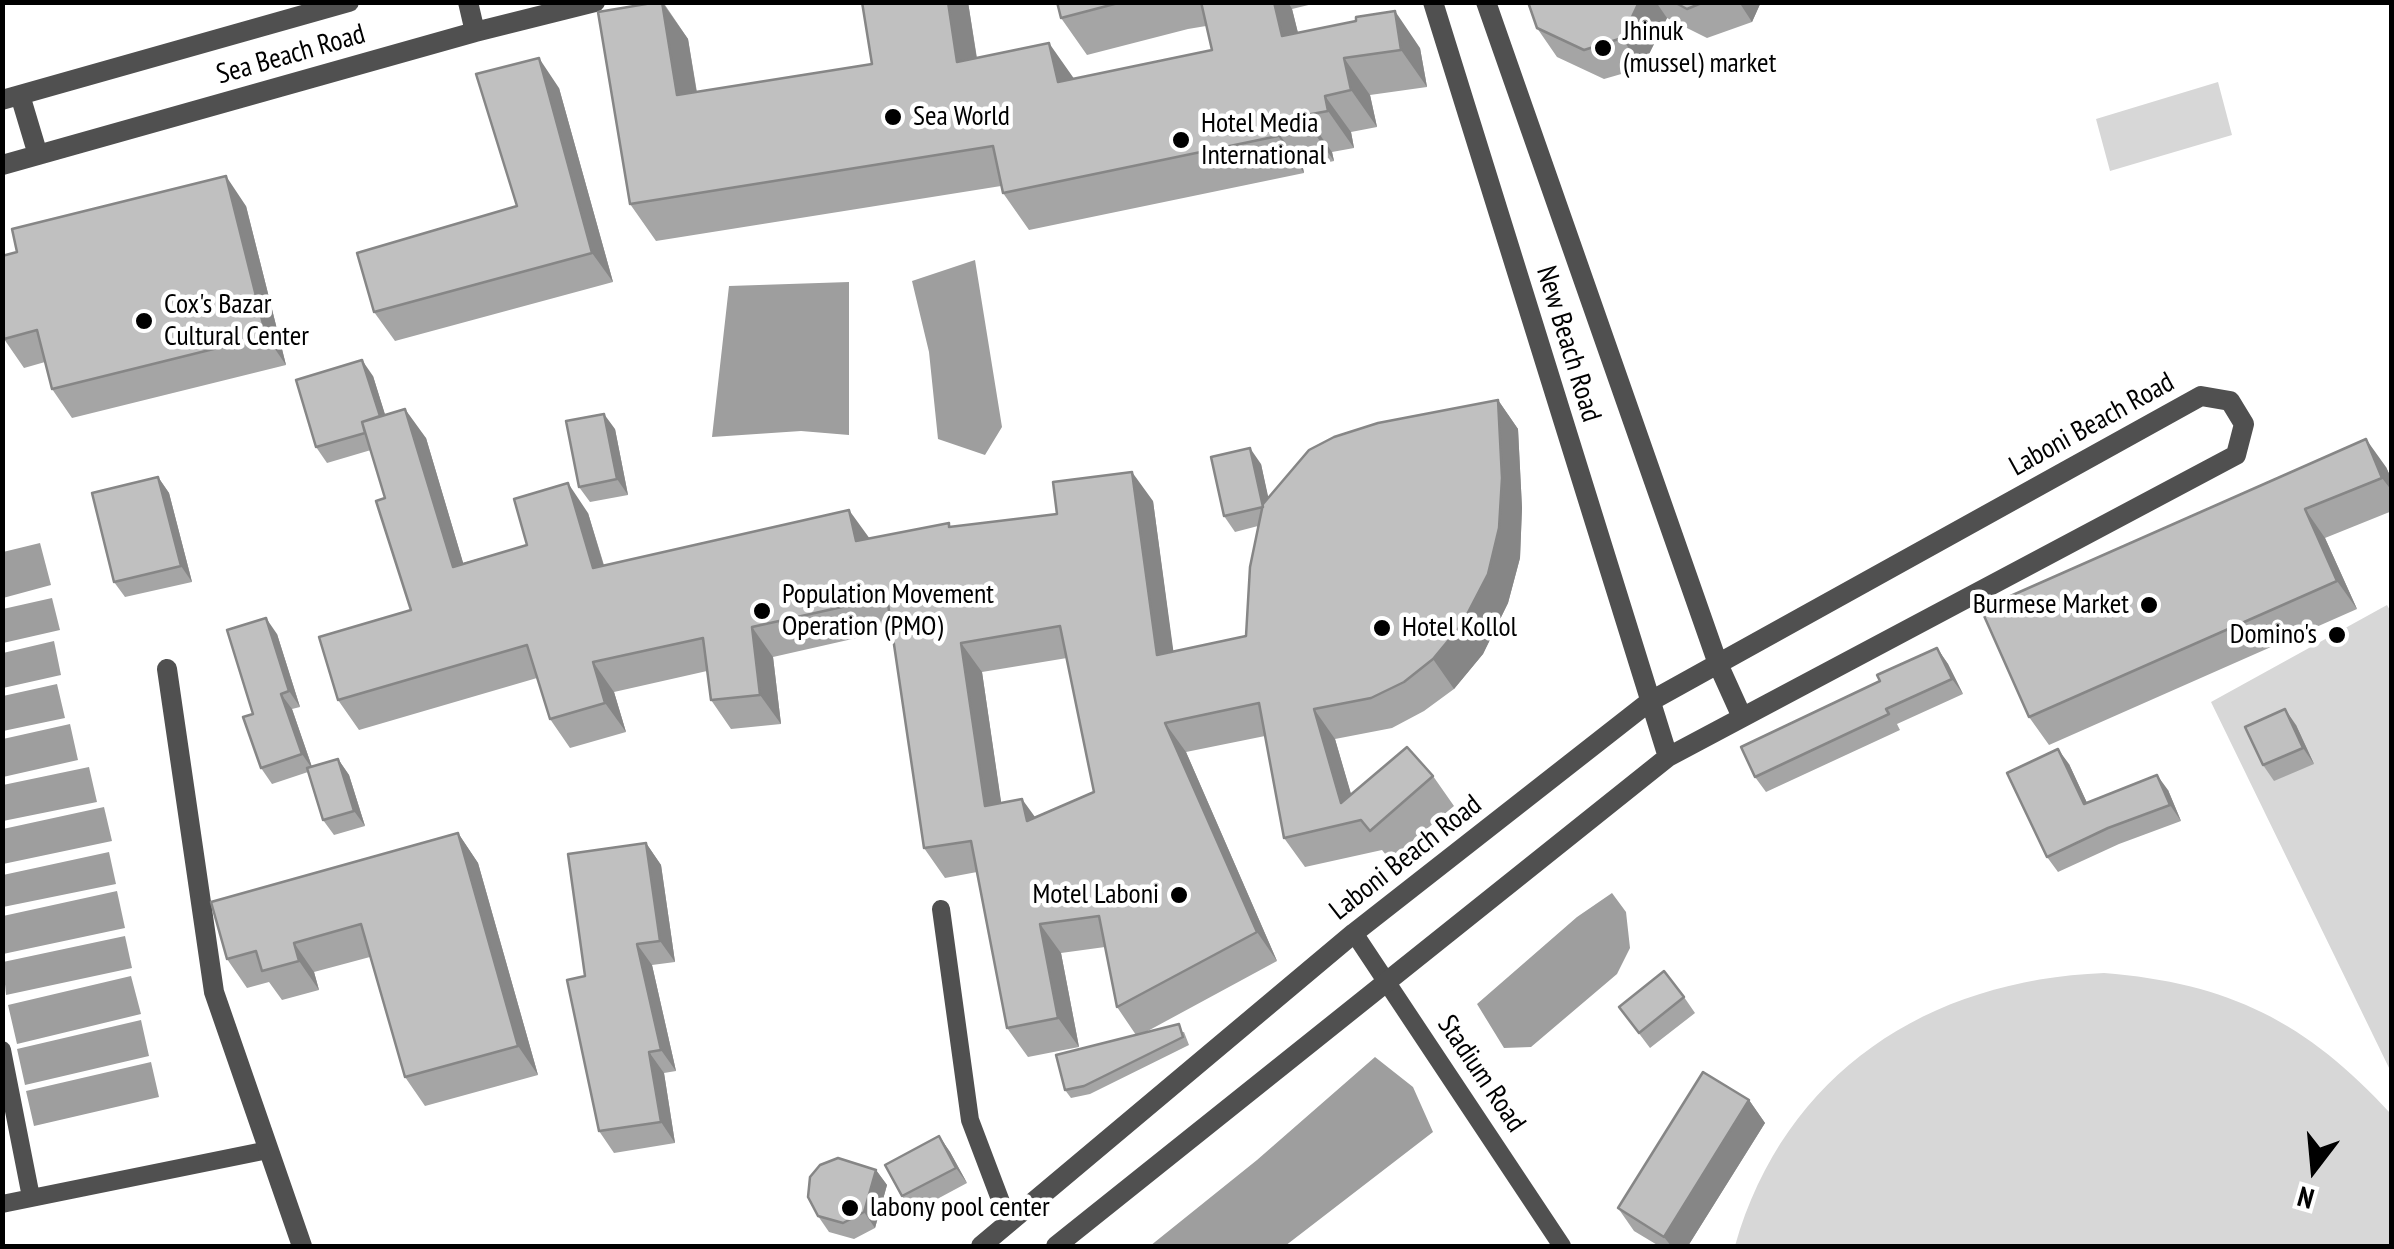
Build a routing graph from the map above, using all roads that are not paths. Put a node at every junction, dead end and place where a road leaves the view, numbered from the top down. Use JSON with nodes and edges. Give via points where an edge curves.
{"nodes":[{"id":1,"x":349,"y":2,"type":"edge"},
{"id":2,"x":468,"y":2,"type":"edge"},
{"id":3,"x":595,"y":2,"type":"edge"},
{"id":4,"x":1432,"y":2,"type":"edge"},
{"id":5,"x":1486,"y":2,"type":"edge"},
{"id":6,"x":475,"y":32,"type":"junction"},
{"id":7,"x":11,"y":97,"type":"edge"},
{"id":8,"x":38,"y":155,"type":"junction"},
{"id":9,"x":2,"y":165,"type":"edge"},
{"id":10,"x":1718,"y":664,"type":"junction"},
{"id":11,"x":167,"y":669,"type":"dead end"},
{"id":12,"x":1648,"y":702,"type":"junction"},
{"id":13,"x":1742,"y":717,"type":"junction"},
{"id":14,"x":1668,"y":757,"type":"junction"},
{"id":15,"x":942,"y":909,"type":"dead end"},
{"id":16,"x":1354,"y":933,"type":"junction"},
{"id":17,"x":1386,"y":984,"type":"junction"},
{"id":18,"x":2,"y":1050,"type":"edge"},
{"id":19,"x":268,"y":1150,"type":"junction"},
{"id":20,"x":32,"y":1197,"type":"junction"},
{"id":21,"x":2,"y":1204,"type":"edge"},
{"id":22,"x":1009,"y":1223,"type":"junction"},
{"id":23,"x":302,"y":1246,"type":"edge"},
{"id":24,"x":981,"y":1246,"type":"edge"},
{"id":25,"x":1056,"y":1246,"type":"edge"},
{"id":26,"x":1562,"y":1246,"type":"edge"}],
"edges":[{"from":1,"to":7,"type":"street","name":"Sea Beach Road"},
{"from":2,"to":6,"type":"street"},
{"from":3,"to":6,"type":"street","name":"Sea Beach Road"},
{"from":4,"to":12,"type":"street","name":"New Beach Road"},
{"from":5,"to":10,"type":"street","name":"New Beach Road"},
{"from":6,"to":8,"type":"street","name":"Sea Beach Road"},
{"from":7,"to":8,"type":"street"},
{"from":8,"to":9,"type":"street","name":"Sea Beach Road"},
{"from":10,"to":12,"type":"street","name":"Laboni Beach Road"},
{"from":10,"to":13,"type":"street","name":"New Beach Road"},
{"from":10,"to":13,"type":"street","name":"Laboni Beach Road","via":[[2201,396],[2230,402],[2244,424],[2236,455]]},
{"from":11,"to":19,"type":"street","via":[[214,992]]},
{"from":12,"to":14,"type":"street","name":"New Beach Road"},
{"from":12,"to":16,"type":"street","name":"Laboni Beach Road"},
{"from":13,"to":14,"type":"street","name":"Laboni Beach Road"},
{"from":14,"to":17,"type":"street","name":"Laboni Beach Road"},
{"from":15,"to":22,"type":"lane","via":[[970,1120]]},
{"from":16,"to":17,"type":"lane","name":"Stadium Road"},
{"from":16,"to":22,"type":"street","name":"Laboni Beach Road"},
{"from":17,"to":25,"type":"street","name":"Laboni Beach Road"},
{"from":17,"to":26,"type":"lane","name":"Stadium Road"},
{"from":18,"to":20,"type":"lane"},
{"from":19,"to":20,"type":"lane"},
{"from":19,"to":23,"type":"street"},
{"from":20,"to":21,"type":"lane"},
{"from":22,"to":24,"type":"street","name":"Laboni Beach Road"}]}
